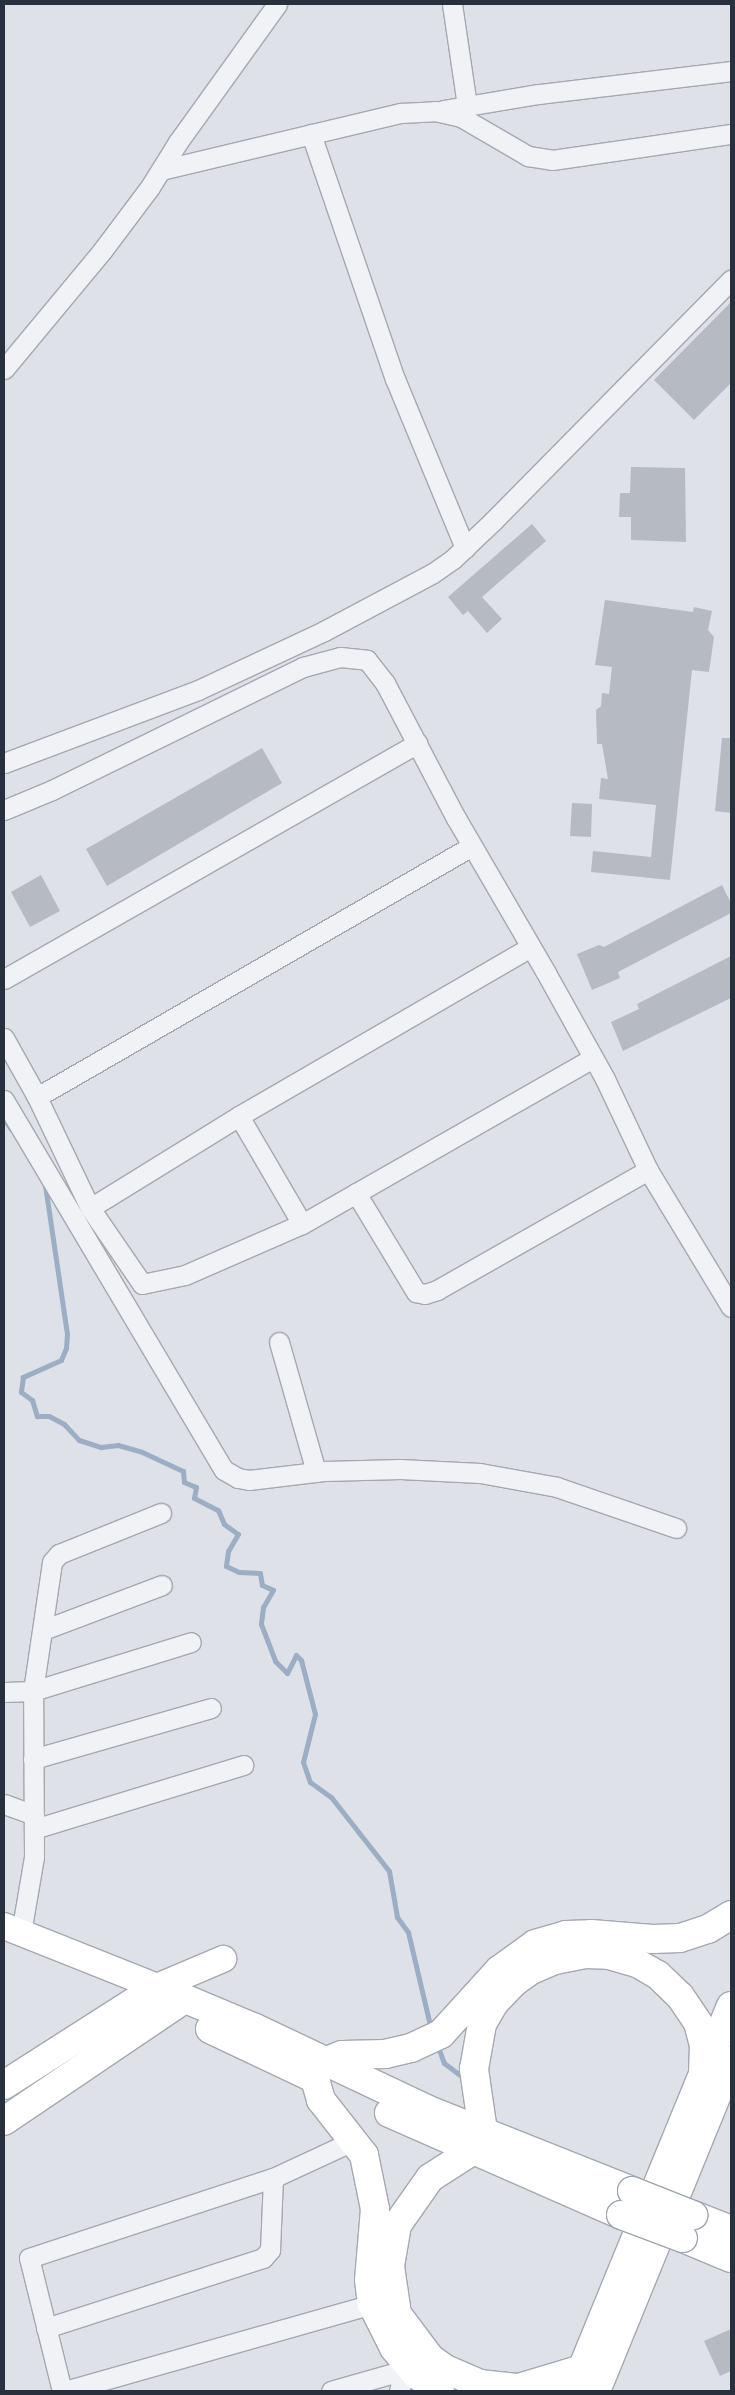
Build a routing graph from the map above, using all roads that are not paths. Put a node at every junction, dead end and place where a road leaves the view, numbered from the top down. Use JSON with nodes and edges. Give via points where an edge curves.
{"nodes":[{"id":1,"x":277,"y":4,"type":"edge"},
{"id":2,"x":452,"y":4,"type":"edge"},
{"id":3,"x":731,"y":71,"type":"edge"},
{"id":4,"x":467,"y":106,"type":"junction"},
{"id":5,"x":435,"y":111,"type":"junction"},
{"id":6,"x":311,"y":134,"type":"junction"},
{"id":7,"x":731,"y":134,"type":"edge"},
{"id":8,"x":161,"y":170,"type":"junction"},
{"id":9,"x":731,"y":280,"type":"edge"},
{"id":10,"x":4,"y":369,"type":"edge"},
{"id":11,"x":465,"y":548,"type":"junction"},
{"id":12,"x":417,"y":743,"type":"junction"},
{"id":13,"x":4,"y":763,"type":"edge"},
{"id":14,"x":4,"y":810,"type":"edge"},
{"id":15,"x":472,"y":846,"type":"junction"},
{"id":16,"x":531,"y":947,"type":"junction"},
{"id":17,"x":4,"y":979,"type":"edge"},
{"id":18,"x":4,"y":1038,"type":"edge"},
{"id":19,"x":593,"y":1058,"type":"junction"},
{"id":20,"x":37,"y":1097,"type":"junction"},
{"id":21,"x":4,"y":1100,"type":"edge"},
{"id":22,"x":239,"y":1116,"type":"junction"},
{"id":23,"x":648,"y":1170,"type":"junction"},
{"id":24,"x":356,"y":1193,"type":"junction"},
{"id":25,"x":90,"y":1208,"type":"junction"},
{"id":26,"x":302,"y":1224,"type":"junction"},
{"id":27,"x":731,"y":1307,"type":"edge"},
{"id":28,"x":279,"y":1342,"type":"dead end"},
{"id":29,"x":316,"y":1472,"type":"junction"},
{"id":30,"x":160,"y":1513,"type":"dead end"},
{"id":31,"x":676,"y":1528,"type":"dead end"},
{"id":32,"x":162,"y":1585,"type":"dead end"},
{"id":33,"x":43,"y":1630,"type":"junction"},
{"id":34,"x":191,"y":1642,"type":"dead end"},
{"id":35,"x":33,"y":1691,"type":"junction"},
{"id":36,"x":4,"y":1692,"type":"edge"},
{"id":37,"x":211,"y":1708,"type":"dead end"},
{"id":38,"x":33,"y":1759,"type":"junction"},
{"id":39,"x":243,"y":1765,"type":"dead end"},
{"id":40,"x":4,"y":1804,"type":"edge"},
{"id":41,"x":34,"y":1822,"type":"junction"},
{"id":42,"x":731,"y":1915,"type":"edge"},
{"id":43,"x":9,"y":1933,"type":"edge"},
{"id":44,"x":163,"y":1998,"type":"junction"},
{"id":45,"x":731,"y":2006,"type":"edge"},
{"id":46,"x":320,"y":2070,"type":"junction"},
{"id":47,"x":722,"y":2072,"type":"edge"},
{"id":48,"x":4,"y":2085,"type":"edge"},
{"id":49,"x":4,"y":2121,"type":"edge"},
{"id":50,"x":355,"y":2140,"type":"junction"},
{"id":51,"x":477,"y":2141,"type":"junction"},
{"id":52,"x":273,"y":2178,"type":"junction"},
{"id":53,"x":688,"y":2227,"type":"junction"},
{"id":54,"x":731,"y":2230,"type":"edge"},
{"id":55,"x":731,"y":2258,"type":"edge"},
{"id":56,"x":372,"y":2304,"type":"junction"},
{"id":57,"x":46,"y":2328,"type":"junction"},
{"id":58,"x":403,"y":2377,"type":"edge"},
{"id":59,"x":592,"y":2384,"type":"edge"},
{"id":60,"x":63,"y":2391,"type":"edge"},
{"id":61,"x":331,"y":2391,"type":"edge"},
{"id":62,"x":440,"y":2391,"type":"edge"}],
"edges":[{"from":1,"to":8,"type":"street"},
{"from":2,"to":4,"type":"street"},
{"from":3,"to":4,"type":"street"},
{"from":4,"to":5,"type":"street"},
{"from":5,"to":6,"type":"street","via":[[401,113]]},
{"from":5,"to":7,"type":"street","via":[[461,117],[528,156],[552,160]]},
{"from":6,"to":8,"type":"street"},
{"from":6,"to":11,"type":"street","via":[[395,378]]},
{"from":8,"to":10,"type":"street","via":[[102,251]]},
{"from":9,"to":11,"type":"street"},
{"from":11,"to":13,"type":"street","via":[[404,591],[207,686]]},
{"from":12,"to":14,"type":"street","via":[[385,683],[366,660],[340,657],[303,667],[52,790]]},
{"from":12,"to":15,"type":"street"},
{"from":12,"to":17,"type":"street"},
{"from":15,"to":16,"type":"street"},
{"from":15,"to":20,"type":"street"},
{"from":16,"to":19,"type":"street"},
{"from":16,"to":22,"type":"street"},
{"from":18,"to":20,"type":"street"},
{"from":19,"to":23,"type":"street"},
{"from":19,"to":24,"type":"street"},
{"from":20,"to":25,"type":"street"},
{"from":21,"to":29,"type":"street","via":[[224,1470],[249,1480]]},
{"from":22,"to":25,"type":"street"},
{"from":22,"to":26,"type":"street"},
{"from":23,"to":24,"type":"street","via":[[425,1294],[416,1292]]},
{"from":23,"to":27,"type":"street"},
{"from":24,"to":26,"type":"street"},
{"from":25,"to":26,"type":"street","via":[[142,1284],[185,1275]]},
{"from":28,"to":29,"type":"street"},
{"from":29,"to":31,"type":"street","via":[[400,1469],[525,1479]]},
{"from":30,"to":33,"type":"street","via":[[55,1557]]},
{"from":32,"to":33,"type":"street"},
{"from":33,"to":35,"type":"street"},
{"from":34,"to":35,"type":"street"},
{"from":35,"to":36,"type":"street"},
{"from":35,"to":38,"type":"street"},
{"from":37,"to":38,"type":"street"},
{"from":38,"to":41,"type":"street"},
{"from":39,"to":41,"type":"street"},
{"from":40,"to":41,"type":"street"},
{"from":41,"to":43,"type":"street","via":[[31,1885]]},
{"from":42,"to":46,"type":"main road","via":[[708,1929],[680,1938],[591,1934],[535,1944],[499,1970],[465,2010],[434,2037],[385,2054],[342,2055]]},
{"from":43,"to":44,"type":"main road"},
{"from":44,"to":46,"type":"main road"},
{"from":44,"to":48,"type":"main road"},
{"from":44,"to":49,"type":"main road"},
{"from":45,"to":47,"type":"main road"},
{"from":46,"to":50,"type":"main road","via":[[321,2100]]},
{"from":46,"to":51,"type":"main road"},
{"from":47,"to":51,"type":"main road","via":[[704,2045],[698,2023],[680,1996],[658,1975],[638,1963],[609,1955],[585,1954],[554,1960],[531,1970],[513,1983],[494,2003],[482,2024],[474,2070]]},
{"from":47,"to":59,"type":"main road"},
{"from":50,"to":52,"type":"street"},
{"from":50,"to":56,"type":"main road","via":[[364,2155],[375,2209],[369,2280]]},
{"from":51,"to":53,"type":"main road","bridge":true},
{"from":51,"to":59,"type":"main road","via":[[430,2178],[397,2225],[390,2266],[397,2314],[430,2358],[445,2369],[480,2384],[519,2388]]},
{"from":52,"to":57,"type":"street","via":[[270,2250],[263,2258]]},
{"from":52,"to":57,"type":"street","via":[[29,2258]]},
{"from":53,"to":54,"type":"main road"},
{"from":53,"to":55,"type":"main road"},
{"from":56,"to":58,"type":"main road","via":[[394,2348]]},
{"from":56,"to":60,"type":"street"},
{"from":57,"to":60,"type":"street"},
{"from":58,"to":61,"type":"street"},
{"from":58,"to":62,"type":"main road"}]}
